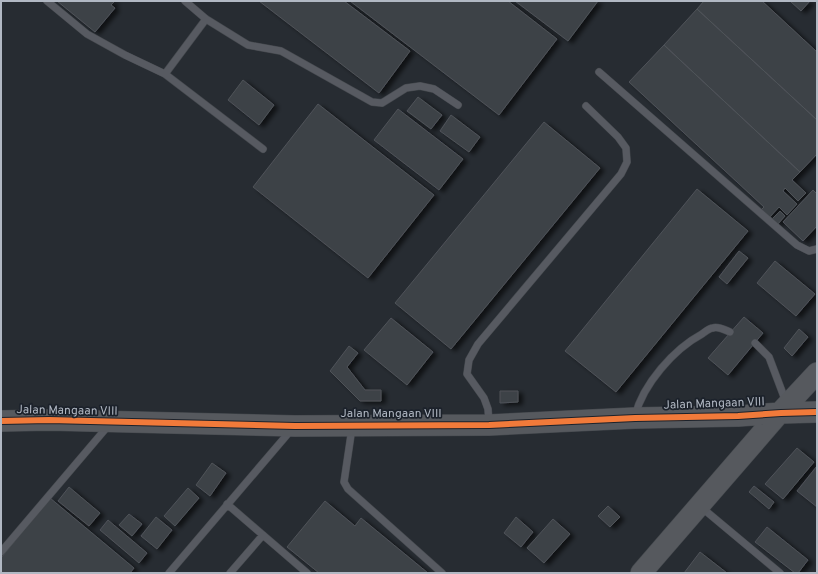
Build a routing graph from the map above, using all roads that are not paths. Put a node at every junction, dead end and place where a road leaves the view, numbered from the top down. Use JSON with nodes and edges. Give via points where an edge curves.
{"nodes":[{"id":1,"x":47,"y":1,"type":"edge"},
{"id":2,"x":185,"y":1,"type":"edge"},
{"id":3,"x":206,"y":19,"type":"junction"},
{"id":4,"x":599,"y":72,"type":"dead end"},
{"id":5,"x":165,"y":74,"type":"junction"},
{"id":6,"x":458,"y":105,"type":"dead end"},
{"id":7,"x":586,"y":106,"type":"dead end"},
{"id":8,"x":263,"y":149,"type":"dead end"},
{"id":9,"x":817,"y":249,"type":"edge"},
{"id":10,"x":730,"y":332,"type":"dead end"},
{"id":11,"x":755,"y":343,"type":"dead end"},
{"id":12,"x":817,"y":373,"type":"edge"},
{"id":13,"x":784,"y":409,"type":"junction"},
{"id":14,"x":817,"y":412,"type":"edge"},
{"id":15,"x":635,"y":418,"type":"junction"},
{"id":16,"x":1,"y":422,"type":"edge"},
{"id":17,"x":110,"y":422,"type":"junction"},
{"id":18,"x":489,"y":425,"type":"junction"},
{"id":19,"x":295,"y":426,"type":"junction"},
{"id":20,"x":352,"y":426,"type":"junction"},
{"id":21,"x":227,"y":504,"type":"junction"},
{"id":22,"x":700,"y":506,"type":"junction"},
{"id":23,"x":263,"y":535,"type":"junction"},
{"id":24,"x":1,"y":552,"type":"edge"},
{"id":25,"x":169,"y":573,"type":"edge"},
{"id":26,"x":230,"y":573,"type":"edge"},
{"id":27,"x":307,"y":573,"type":"edge"},
{"id":28,"x":442,"y":573,"type":"edge"},
{"id":29,"x":641,"y":573,"type":"edge"},
{"id":30,"x":780,"y":573,"type":"edge"}],
"edges":[{"from":1,"to":5,"type":"lane","via":[[87,34]]},
{"from":2,"to":3,"type":"lane"},
{"from":3,"to":5,"type":"lane"},
{"from":3,"to":6,"type":"lane","via":[[248,45],[282,51],[372,102],[382,103],[406,88],[420,86],[434,88]]},
{"from":4,"to":9,"type":"lane","via":[[797,245],[809,251]]},
{"from":5,"to":8,"type":"lane"},
{"from":7,"to":18,"type":"lane","via":[[618,137],[626,148],[627,162],[621,174],[478,344],[469,360],[467,374],[484,398]]},
{"from":10,"to":15,"type":"lane","via":[[712,328],[678,351],[647,388]]},
{"from":11,"to":13,"type":"lane","via":[[769,357],[783,391]]},
{"from":12,"to":13,"type":"street"},
{"from":13,"to":14,"type":"street","name":"Jalan Mangaan VIII"},
{"from":13,"to":15,"type":"street","name":"Jalan Mangaan VIII","via":[[738,416]]},
{"from":13,"to":22,"type":"street"},
{"from":15,"to":18,"type":"street","name":"Jalan Mangaan VIII"},
{"from":16,"to":17,"type":"street","name":"Jalan Mangaan VIII"},
{"from":17,"to":19,"type":"street","name":"Jalan Mangaan VIII"},
{"from":17,"to":24,"type":"lane"},
{"from":18,"to":20,"type":"street","name":"Jalan Mangaan VIII"},
{"from":19,"to":20,"type":"street","name":"Jalan Mangaan VIII"},
{"from":19,"to":21,"type":"lane"},
{"from":20,"to":28,"type":"lane","via":[[344,482],[348,489]]},
{"from":21,"to":23,"type":"lane"},
{"from":21,"to":25,"type":"lane"},
{"from":22,"to":29,"type":"street"},
{"from":22,"to":30,"type":"lane"},
{"from":23,"to":26,"type":"lane"},
{"from":23,"to":27,"type":"lane"}]}
